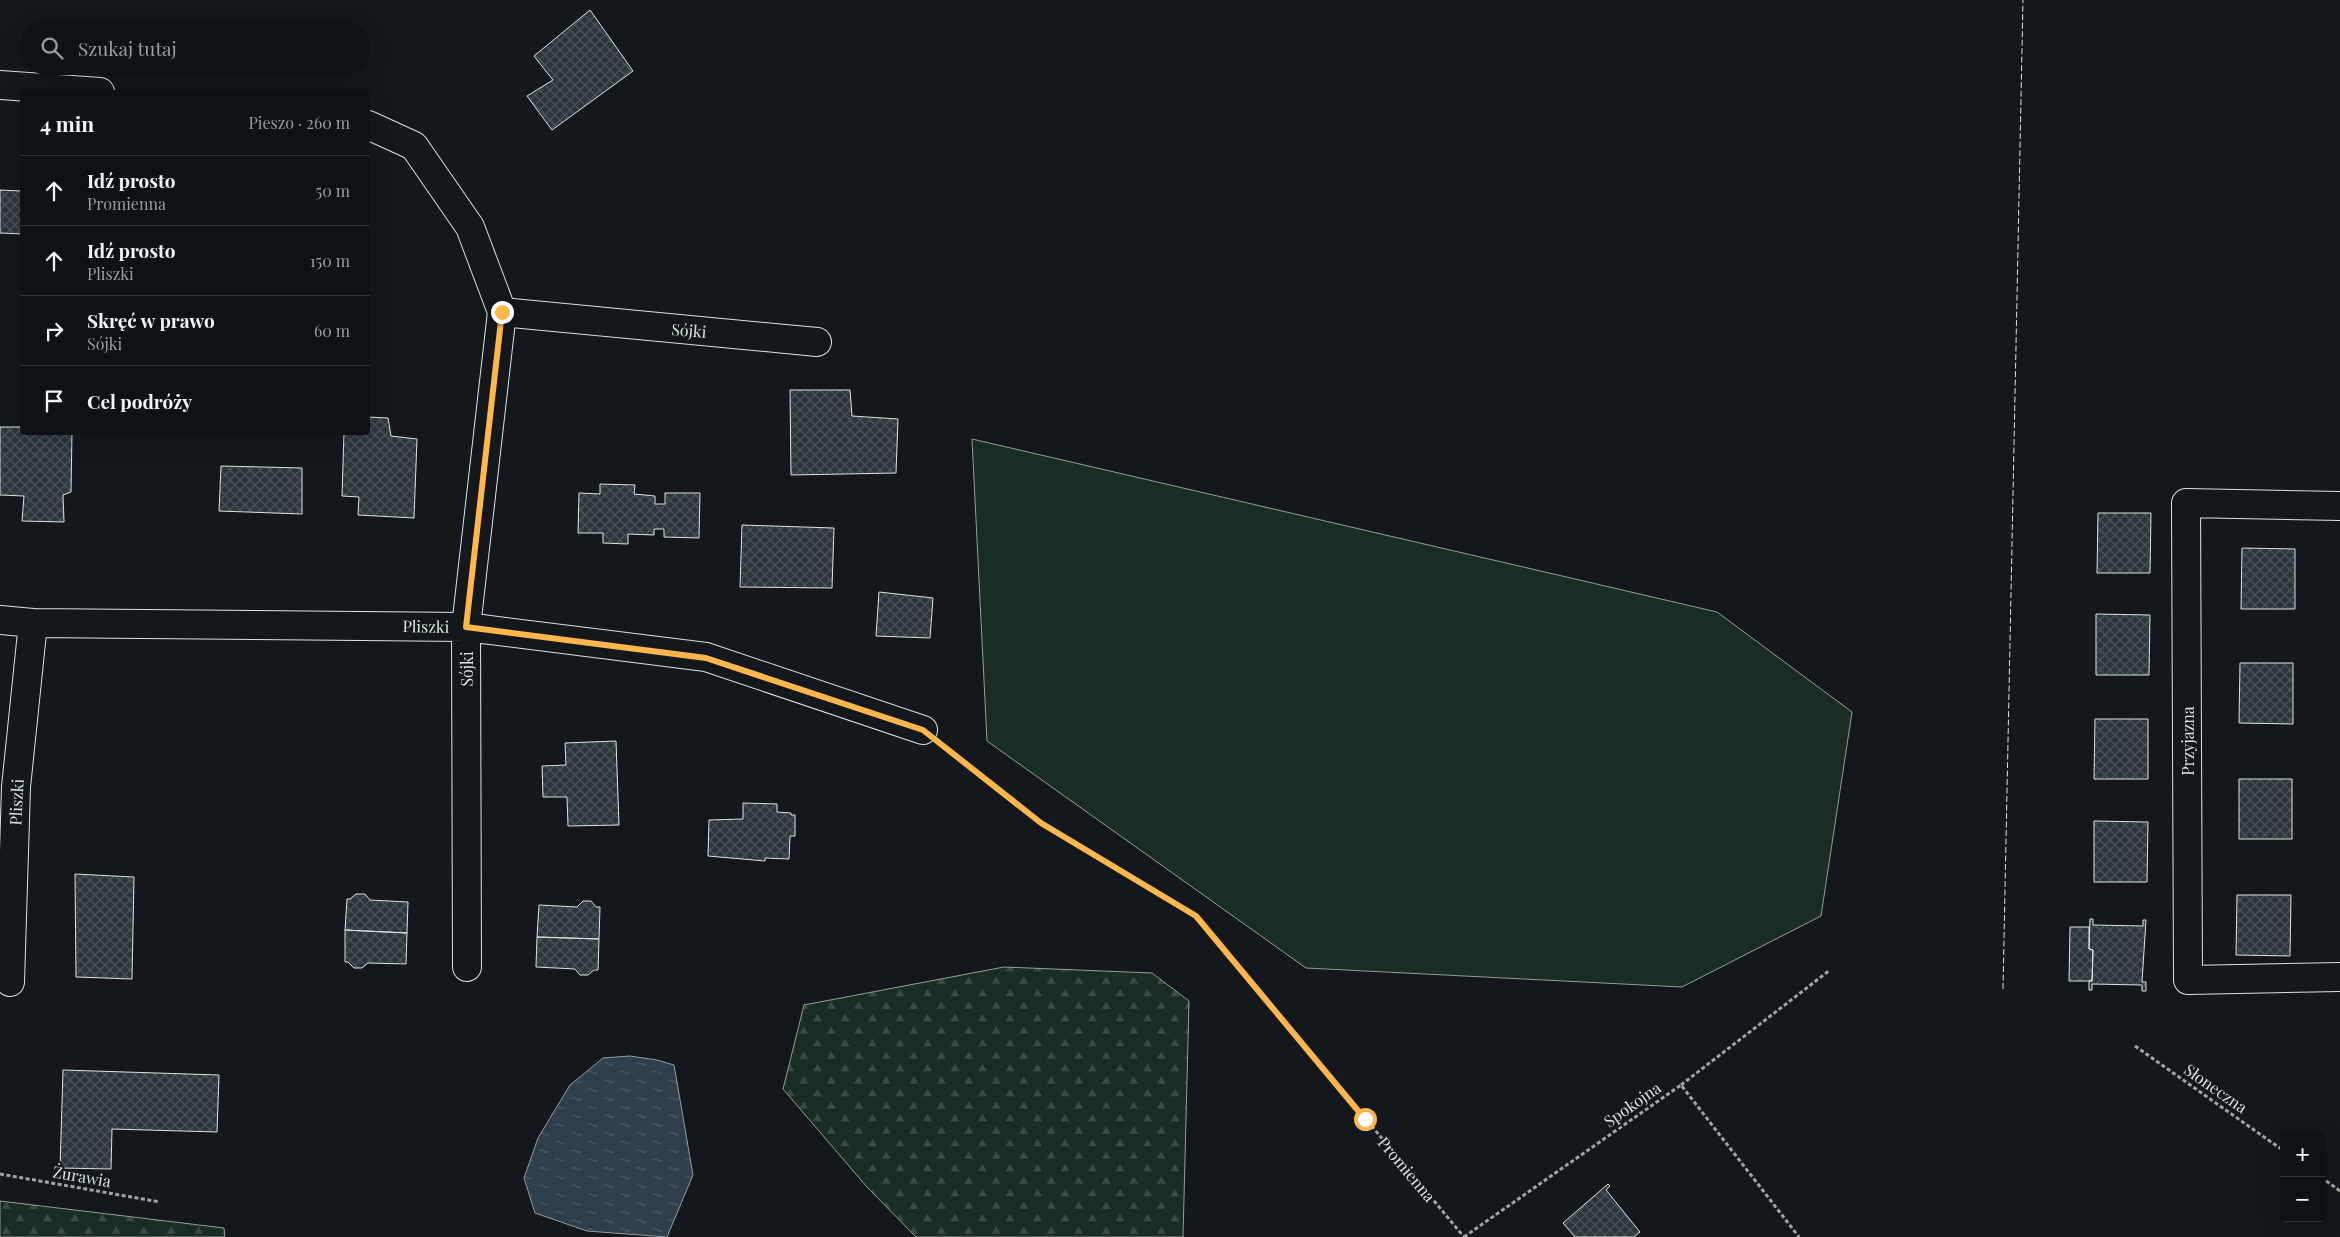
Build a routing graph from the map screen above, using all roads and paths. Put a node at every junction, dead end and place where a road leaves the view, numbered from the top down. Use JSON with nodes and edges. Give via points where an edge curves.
{"nodes":[{"id":1,"x":0,"y":85,"type":"edge"},
{"id":2,"x":71,"y":90,"type":"edge"},
{"id":3,"x":370,"y":125,"type":"edge"},
{"id":4,"x":502,"y":312,"type":"junction"},
{"id":5,"x":817,"y":342,"type":"dead end"},
{"id":6,"x":2340,"y":506,"type":"edge"},
{"id":7,"x":0,"y":620,"type":"edge"},
{"id":8,"x":33,"y":623,"type":"junction"},
{"id":9,"x":466,"y":627,"type":"junction"},
{"id":10,"x":923,"y":730,"type":"joint"},
{"id":11,"x":466,"y":967,"type":"dead end"},
{"id":12,"x":1830,"y":970,"type":"dead end"},
{"id":13,"x":2340,"y":977,"type":"edge"},
{"id":14,"x":10,"y":982,"type":"dead end"},
{"id":15,"x":2135,"y":1046,"type":"dead end"},
{"id":16,"x":1680,"y":1085,"type":"junction"},
{"id":17,"x":2280,"y":1148,"type":"edge"},
{"id":18,"x":0,"y":1174,"type":"edge"},
{"id":19,"x":2325,"y":1181,"type":"edge"},
{"id":20,"x":2340,"y":1191,"type":"edge"},
{"id":21,"x":160,"y":1202,"type":"dead end"},
{"id":22,"x":1464,"y":1237,"type":"edge"},
{"id":23,"x":1798,"y":1237,"type":"edge"}],
"edges":[{"from":1,"to":2,"type":"street"},
{"from":3,"to":4,"type":"street","name":"Sójki","via":[[414,146],[470,228]]},
{"from":4,"to":5,"type":"street","name":"Sójki"},
{"from":4,"to":9,"type":"street","name":"Sójki"},
{"from":6,"to":13,"type":"street","name":"Przyjazna","via":[[2186,503],[2188,980]]},
{"from":7,"to":8,"type":"street","name":"Pliszki"},
{"from":8,"to":9,"type":"street","name":"Pliszki"},
{"from":8,"to":14,"type":"street","name":"Pliszki","via":[[16,787]]},
{"from":9,"to":10,"type":"street","name":"Pliszki","via":[[706,658]]},
{"from":9,"to":11,"type":"street","name":"Sójki"},
{"from":10,"to":22,"type":"path","name":"Promienna","via":[[1041,823],[1196,916]]},
{"from":12,"to":16,"type":"path"},
{"from":15,"to":17,"type":"path","name":"Słoneczna"},
{"from":16,"to":22,"type":"path","name":"Spokojna"},
{"from":16,"to":23,"type":"path","name":"Spokojna"},
{"from":18,"to":21,"type":"path","name":"Żurawia"},
{"from":19,"to":20,"type":"path"}]}
